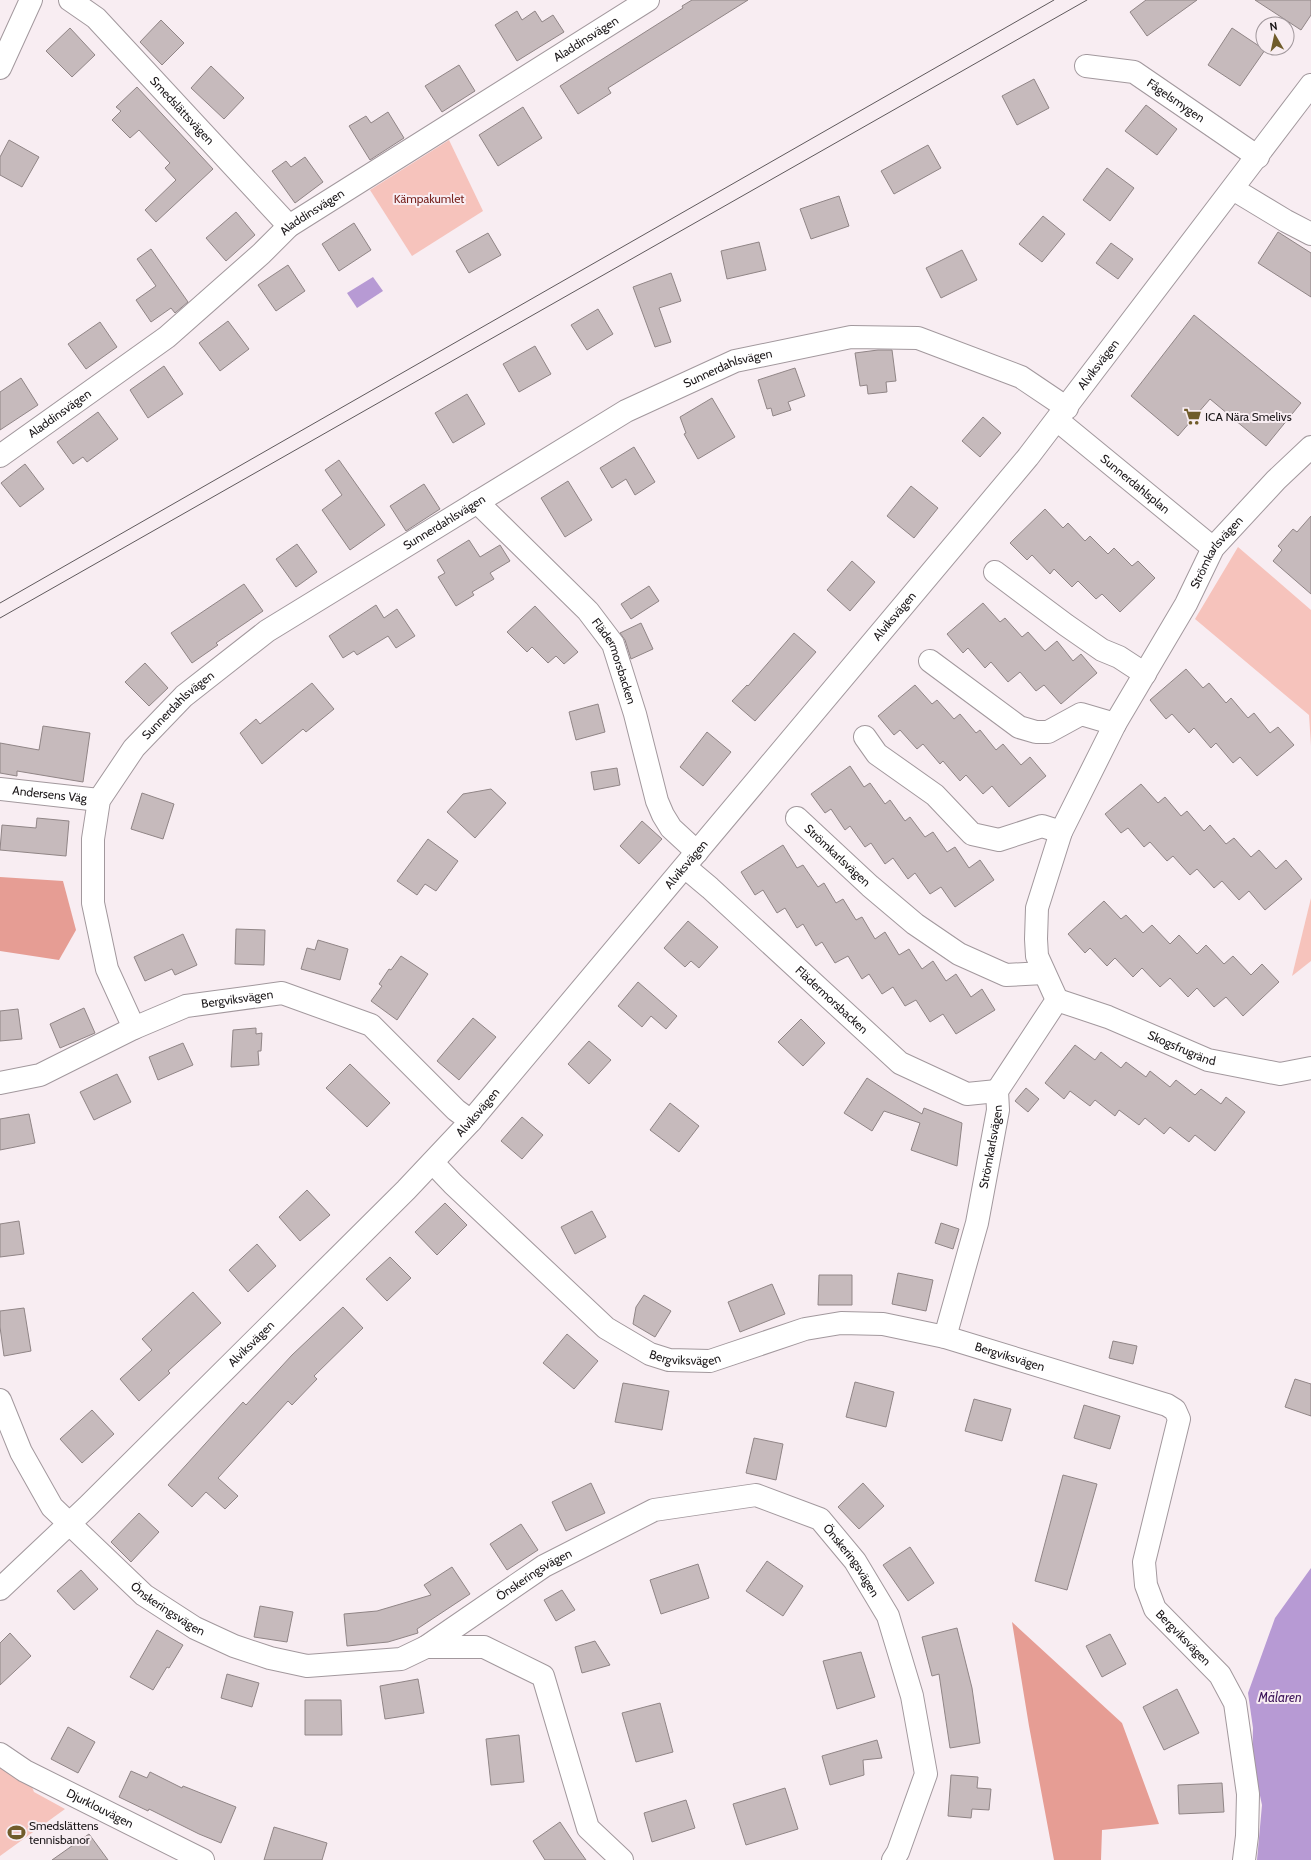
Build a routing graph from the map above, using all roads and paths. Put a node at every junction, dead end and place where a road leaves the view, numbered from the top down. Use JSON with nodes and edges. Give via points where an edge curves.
{"nodes":[{"id":1,"x":31,"y":0,"type":"edge"},
{"id":2,"x":70,"y":0,"type":"edge"},
{"id":3,"x":648,"y":0,"type":"edge"},
{"id":4,"x":1086,"y":66,"type":"dead end"},
{"id":5,"x":0,"y":68,"type":"edge"},
{"id":6,"x":1309,"y":93,"type":"edge"},
{"id":7,"x":1258,"y":157,"type":"junction"},
{"id":8,"x":1233,"y":189,"type":"junction"},
{"id":9,"x":289,"y":226,"type":"junction"},
{"id":10,"x":1311,"y":234,"type":"edge"},
{"id":11,"x":1062,"y":414,"type":"junction"},
{"id":12,"x":1311,"y":447,"type":"edge"},
{"id":13,"x":0,"y":456,"type":"edge"},
{"id":14,"x":477,"y":502,"type":"junction"},
{"id":15,"x":1213,"y":548,"type":"junction"},
{"id":16,"x":995,"y":572,"type":"dead end"},
{"id":17,"x":930,"y":661,"type":"dead end"},
{"id":18,"x":1144,"y":674,"type":"junction"},
{"id":19,"x":1115,"y":724,"type":"junction"},
{"id":20,"x":865,"y":737,"type":"dead end"},
{"id":21,"x":0,"y":789,"type":"edge"},
{"id":22,"x":98,"y":800,"type":"junction"},
{"id":23,"x":797,"y":818,"type":"dead end"},
{"id":24,"x":1061,"y":832,"type":"junction"},
{"id":25,"x":691,"y":860,"type":"junction"},
{"id":26,"x":1044,"y":974,"type":"junction"},
{"id":27,"x":1057,"y":1000,"type":"junction"},
{"id":28,"x":134,"y":1028,"type":"junction"},
{"id":29,"x":1311,"y":1068,"type":"edge"},
{"id":30,"x":0,"y":1083,"type":"edge"},
{"id":31,"x":997,"y":1091,"type":"junction"},
{"id":32,"x":471,"y":1121,"type":"junction"},
{"id":33,"x":433,"y":1162,"type":"junction"},
{"id":34,"x":945,"y":1337,"type":"junction"},
{"id":35,"x":0,"y":1400,"type":"edge"},
{"id":36,"x":69,"y":1525,"type":"junction"},
{"id":37,"x":0,"y":1589,"type":"edge"},
{"id":38,"x":426,"y":1647,"type":"junction"},
{"id":39,"x":0,"y":1754,"type":"edge"},
{"id":40,"x":203,"y":1860,"type":"edge"},
{"id":41,"x":622,"y":1860,"type":"edge"},
{"id":42,"x":893,"y":1860,"type":"edge"},
{"id":43,"x":1244,"y":1860,"type":"edge"}],
"edges":[{"from":1,"to":5,"type":"street"},
{"from":2,"to":9,"type":"street","name":"Smedslättsvägen","via":[[96,18]]},
{"from":3,"to":9,"type":"street","name":"Aladdinsvägen"},
{"from":4,"to":7,"type":"street","name":"Fågelsmygen","via":[[1134,72]]},
{"from":6,"to":7,"type":"street","name":"Alviksvägen"},
{"from":7,"to":8,"type":"street","name":"Alviksvägen"},
{"from":8,"to":10,"type":"street"},
{"from":8,"to":11,"type":"street","name":"Alviksvägen"},
{"from":9,"to":13,"type":"street","name":"Aladdinsvägen","via":[[167,337]]},
{"from":11,"to":14,"type":"street","name":"Sunnerdahlsvägen","via":[[1045,391],[1021,377],[918,338],[851,337],[735,361],[626,412]]},
{"from":11,"to":15,"type":"street","name":"Sunnerdahlsplan"},
{"from":11,"to":25,"type":"street","name":"Alviksvägen"},
{"from":12,"to":15,"type":"street","name":"Strömkarlsvägen","via":[[1276,480]]},
{"from":14,"to":22,"type":"street","name":"Sunnerdahlsvägen","via":[[267,631],[190,691],[134,748]]},
{"from":14,"to":25,"type":"street","name":"Flädermorsbacken","via":[[588,611],[613,644],[635,714],[657,801]]},
{"from":15,"to":18,"type":"street","name":"Strömkarlsvägen","via":[[1186,604]]},
{"from":16,"to":18,"type":"street","via":[[1102,650],[1119,657]]},
{"from":17,"to":19,"type":"street","via":[[1019,726],[1036,732],[1048,732],[1081,714]]},
{"from":18,"to":19,"type":"street","name":"Strömkarlsvägen"},
{"from":19,"to":24,"type":"street","name":"Strömkarlsvägen"},
{"from":20,"to":24,"type":"street","via":[[877,754],[935,795],[972,834],[998,840],[1042,826]]},
{"from":21,"to":22,"type":"street","name":"Andersens Väg"},
{"from":22,"to":28,"type":"street","name":"Sunnerdahlsvägen","via":[[93,839],[93,903],[107,969]]},
{"from":23,"to":26,"type":"street","name":"Strömkarlsvägen","via":[[915,924],[959,954],[1006,975]]},
{"from":24,"to":26,"type":"street","name":"Strömkarlsvägen","via":[[1037,908],[1037,956]]},
{"from":25,"to":31,"type":"street","name":"Flädermorsbacken","via":[[710,888],[900,1063],[967,1094]]},
{"from":25,"to":32,"type":"street","name":"Alviksvägen"},
{"from":26,"to":27,"type":"street","name":"Strömkarlsvägen"},
{"from":27,"to":29,"type":"street","name":"Skogsfrugränd","via":[[1108,1017],[1208,1060],[1280,1074]]},
{"from":27,"to":31,"type":"street","name":"Strömkarlsvägen"},
{"from":28,"to":30,"type":"street","name":"Bergviksvägen","via":[[40,1075]]},
{"from":28,"to":32,"type":"street","name":"Bergviksvägen","via":[[186,1006],[282,993],[371,1025],[456,1110]]},
{"from":31,"to":34,"type":"street","name":"Strömkarlsvägen","via":[[998,1110],[977,1223]]},
{"from":32,"to":33,"type":"street","name":"Alviksvägen"},
{"from":33,"to":34,"type":"street","name":"Bergviksvägen","via":[[453,1184],[606,1328],[650,1354],[669,1360],[710,1361],[805,1328],[841,1322],[883,1324]]},
{"from":33,"to":36,"type":"street","name":"Alviksvägen"},
{"from":34,"to":43,"type":"street","name":"Bergviksvägen","via":[[1167,1405],[1175,1410],[1179,1420],[1144,1562],[1146,1585],[1154,1609],[1220,1675],[1235,1703],[1248,1794]]},
{"from":35,"to":36,"type":"street","name":"Önskeringsvägen","via":[[28,1466],[52,1507]]},
{"from":36,"to":37,"type":"street","name":"Alviksvägen"},
{"from":36,"to":38,"type":"street","name":"Önskeringsvägen","via":[[144,1595],[195,1628],[234,1646],[270,1658],[307,1666],[401,1658]]},
{"from":38,"to":41,"type":"street","name":"Önskeringsvägen","via":[[484,1647],[543,1676],[588,1828]]},
{"from":38,"to":42,"type":"street","name":"Önskeringsvägen","via":[[544,1566],[654,1510],[756,1495],[820,1519],[855,1561],[888,1616],[912,1696],[926,1774]]},
{"from":39,"to":40,"type":"street","name":"Djurklouvägen","via":[[25,1771]]}]}
